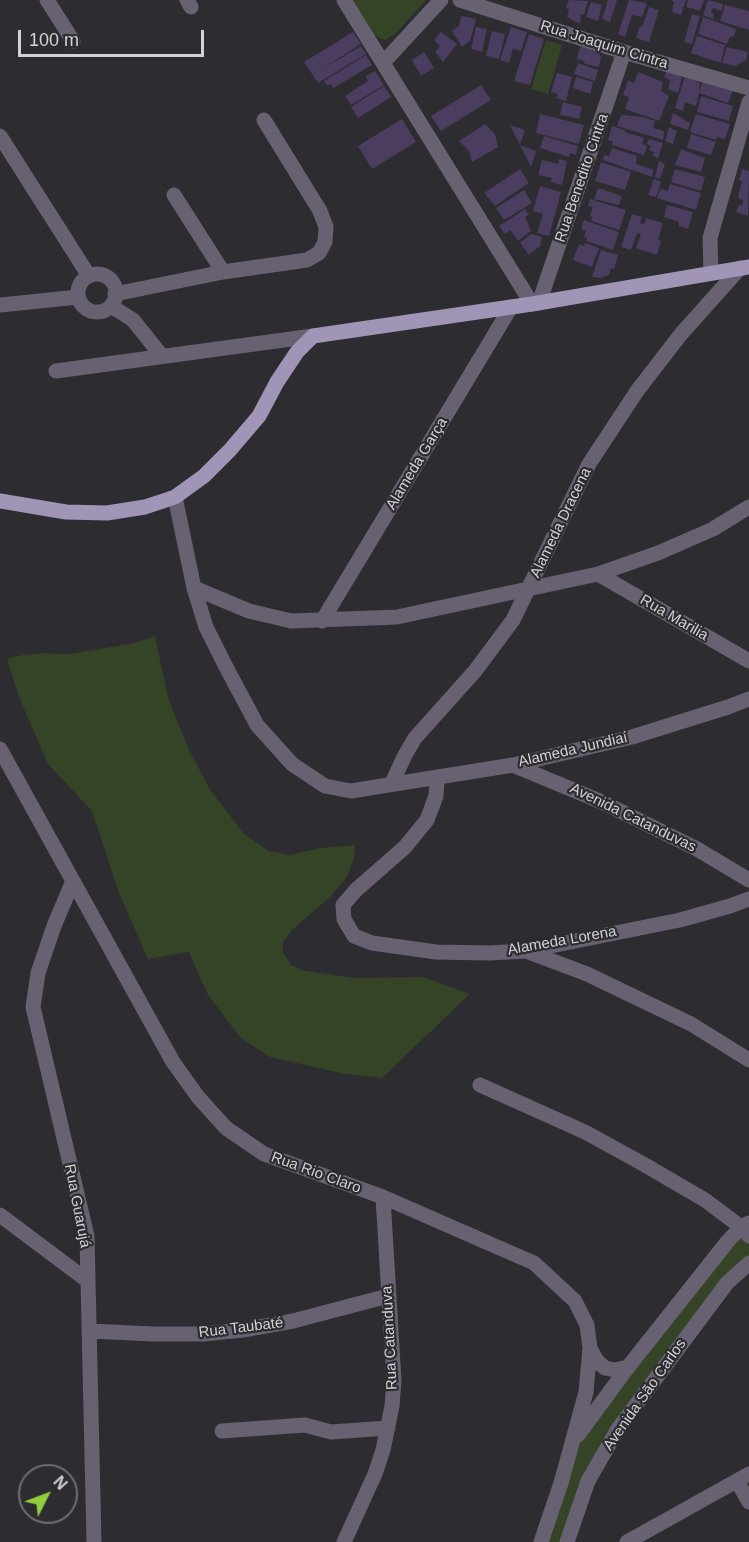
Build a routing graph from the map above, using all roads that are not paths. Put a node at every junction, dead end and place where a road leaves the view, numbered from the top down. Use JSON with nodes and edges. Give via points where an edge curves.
{"nodes":[{"id":1,"x":47,"y":0,"type":"edge"},
{"id":2,"x":344,"y":0,"type":"edge"},
{"id":3,"x":441,"y":0,"type":"edge"},
{"id":4,"x":460,"y":0,"type":"edge"},
{"id":5,"x":73,"y":41,"type":"dead end"},
{"id":6,"x":624,"y":52,"type":"junction"},
{"id":7,"x":383,"y":63,"type":"junction"},
{"id":8,"x":749,"y":88,"type":"edge"},
{"id":9,"x":749,"y":102,"type":"edge"},
{"id":10,"x":264,"y":120,"type":"dead end"},
{"id":11,"x":0,"y":135,"type":"edge"},
{"id":12,"x":174,"y":195,"type":"dead end"},
{"id":13,"x":744,"y":268,"type":"edge"},
{"id":14,"x":223,"y":272,"type":"junction"},
{"id":15,"x":711,"y":273,"type":"junction"},
{"id":16,"x":89,"y":276,"type":"junction"},
{"id":17,"x":78,"y":297,"type":"junction"},
{"id":18,"x":113,"y":300,"type":"junction"},
{"id":19,"x":535,"y":303,"type":"junction"},
{"id":20,"x":0,"y":305,"type":"edge"},
{"id":21,"x":511,"y":307,"type":"junction"},
{"id":22,"x":313,"y":336,"type":"junction"},
{"id":23,"x":161,"y":355,"type":"junction"},
{"id":24,"x":56,"y":370,"type":"dead end"},
{"id":25,"x":175,"y":497,"type":"junction"},
{"id":26,"x":0,"y":501,"type":"edge"},
{"id":27,"x":749,"y":507,"type":"edge"},
{"id":28,"x":598,"y":574,"type":"junction"},
{"id":29,"x":194,"y":588,"type":"junction"},
{"id":30,"x":528,"y":590,"type":"junction"},
{"id":31,"x":322,"y":621,"type":"junction"},
{"id":32,"x":749,"y":661,"type":"edge"},
{"id":33,"x":749,"y":699,"type":"edge"},
{"id":34,"x":0,"y":749,"type":"edge"},
{"id":35,"x":513,"y":765,"type":"junction"},
{"id":36,"x":437,"y":779,"type":"junction"},
{"id":37,"x":392,"y":783,"type":"junction"},
{"id":38,"x":749,"y":880,"type":"edge"},
{"id":39,"x":73,"y":881,"type":"junction"},
{"id":40,"x":749,"y":899,"type":"edge"},
{"id":41,"x":526,"y":951,"type":"junction"},
{"id":42,"x":749,"y":1060,"type":"edge"},
{"id":43,"x":480,"y":1085,"type":"dead end"},
{"id":44,"x":383,"y":1197,"type":"junction"},
{"id":45,"x":0,"y":1215,"type":"edge"},
{"id":46,"x":746,"y":1229,"type":"edge"},
{"id":47,"x":749,"y":1263,"type":"edge"},
{"id":48,"x":88,"y":1281,"type":"junction"},
{"id":49,"x":388,"y":1296,"type":"junction"},
{"id":50,"x":90,"y":1331,"type":"junction"},
{"id":51,"x":590,"y":1348,"type":"junction"},
{"id":52,"x":628,"y":1367,"type":"junction"},
{"id":53,"x":388,"y":1428,"type":"junction"},
{"id":54,"x":222,"y":1431,"type":"dead end"},
{"id":55,"x":572,"y":1443,"type":"junction"},
{"id":56,"x":743,"y":1477,"type":"edge"},
{"id":57,"x":749,"y":1502,"type":"edge"},
{"id":58,"x":94,"y":1542,"type":"edge"},
{"id":59,"x":344,"y":1542,"type":"edge"},
{"id":60,"x":541,"y":1542,"type":"edge"},
{"id":61,"x":567,"y":1542,"type":"edge"},
{"id":62,"x":627,"y":1542,"type":"edge"}],
"edges":[{"from":1,"to":5,"type":"street"},
{"from":2,"to":7,"type":"street"},
{"from":3,"to":7,"type":"street"},
{"from":4,"to":6,"type":"street","name":"Rua Joaquim Cintra"},
{"from":6,"to":8,"type":"street","name":"Rua Joaquim Cintra"},
{"from":6,"to":19,"type":"street","name":"Rua Benedito Cintra"},
{"from":7,"to":19,"type":"street"},
{"from":9,"to":15,"type":"street","via":[[710,238]]},
{"from":10,"to":14,"type":"street","via":[[320,211],[326,227],[325,242],[319,254],[307,260]]},
{"from":11,"to":16,"type":"street"},
{"from":12,"to":14,"type":"street"},
{"from":13,"to":15,"type":"main road"},
{"from":13,"to":30,"type":"street","name":"Alameda Dracena","via":[[675,342],[637,391],[589,464]]},
{"from":14,"to":18,"type":"street"},
{"from":15,"to":19,"type":"main road"},
{"from":16,"to":17,"type":"street","via":[[80,285]]},
{"from":16,"to":18,"type":"street","via":[[108,278]]},
{"from":17,"to":18,"type":"street","via":[[84,307],[95,312],[101,312]]},
{"from":17,"to":20,"type":"street"},
{"from":18,"to":23,"type":"street"},
{"from":19,"to":21,"type":"main road"},
{"from":21,"to":22,"type":"main road"},
{"from":21,"to":31,"type":"street","name":"Alameda Garça"},
{"from":22,"to":23,"type":"street"},
{"from":22,"to":25,"type":"main road","via":[[297,352],[259,416],[230,450]]},
{"from":23,"to":24,"type":"street"},
{"from":25,"to":26,"type":"main road","via":[[107,513],[66,512]]},
{"from":25,"to":29,"type":"street","name":"Alameda Jundiaí"},
{"from":27,"to":28,"type":"street","via":[[713,529]]},
{"from":28,"to":30,"type":"street"},
{"from":28,"to":32,"type":"street","name":"Rua Marilia"},
{"from":29,"to":31,"type":"street","via":[[249,611],[291,621]]},
{"from":29,"to":37,"type":"street","name":"Alameda Jundiaí","via":[[207,627],[257,724],[292,764],[325,786],[351,791]]},
{"from":30,"to":31,"type":"street","via":[[398,617]]},
{"from":30,"to":37,"type":"street","name":"Alameda Dracena","via":[[513,620],[475,671],[416,738]]},
{"from":33,"to":35,"type":"street","name":"Alameda Jundiaí","via":[[632,737]]},
{"from":34,"to":39,"type":"street","name":"Rua Rio Claro"},
{"from":35,"to":36,"type":"street","name":"Alameda Jundiaí"},
{"from":35,"to":38,"type":"street","name":"Avenida Catanduvas","via":[[602,802],[697,849]]},
{"from":36,"to":37,"type":"street","name":"Alameda Jundiaí"},
{"from":36,"to":41,"type":"street","name":"Alameda Lorena","via":[[436,796],[427,820],[405,847],[356,890],[344,905],[344,919],[354,936],[372,943],[436,952]]},
{"from":39,"to":44,"type":"street","name":"Rua Rio Claro","via":[[173,1062],[226,1128],[264,1154]]},
{"from":39,"to":48,"type":"street","name":"Rua Guarujá","via":[[38,973],[33,1007],[87,1236]]},
{"from":40,"to":41,"type":"street","name":"Alameda Lorena","via":[[680,920]]},
{"from":41,"to":42,"type":"street","via":[[587,974],[681,1019]]},
{"from":43,"to":46,"type":"street","via":[[585,1132],[705,1200]]},
{"from":44,"to":49,"type":"street","name":"Rua Catanduva"},
{"from":44,"to":51,"type":"street","name":"Rua Rio Claro","via":[[534,1263],[575,1301],[587,1325]]},
{"from":45,"to":48,"type":"street"},
{"from":46,"to":52,"type":"street","via":[[728,1241]]},
{"from":47,"to":61,"type":"street","name":"Avenida São Carlos","via":[[727,1282],[618,1429],[588,1481]]},
{"from":48,"to":50,"type":"street","name":"Rua Guarujá"},
{"from":49,"to":50,"type":"street","name":"Rua Taubaté","via":[[243,1330],[183,1334]]},
{"from":49,"to":53,"type":"street","name":"Rua Catanduva","via":[[394,1381]]},
{"from":50,"to":58,"type":"street","name":"Rua Guarujá"},
{"from":51,"to":52,"type":"street","via":[[605,1368]]},
{"from":51,"to":55,"type":"street","name":"Rua Rio Claro","via":[[586,1392]]},
{"from":52,"to":55,"type":"street"},
{"from":53,"to":54,"type":"street","via":[[331,1432],[305,1425]]},
{"from":53,"to":59,"type":"street","name":"Rua Catanduva","via":[[375,1474]]},
{"from":55,"to":60,"type":"street","name":"Rua Rio Claro"},
{"from":56,"to":57,"type":"street"},
{"from":56,"to":62,"type":"street"}]}
